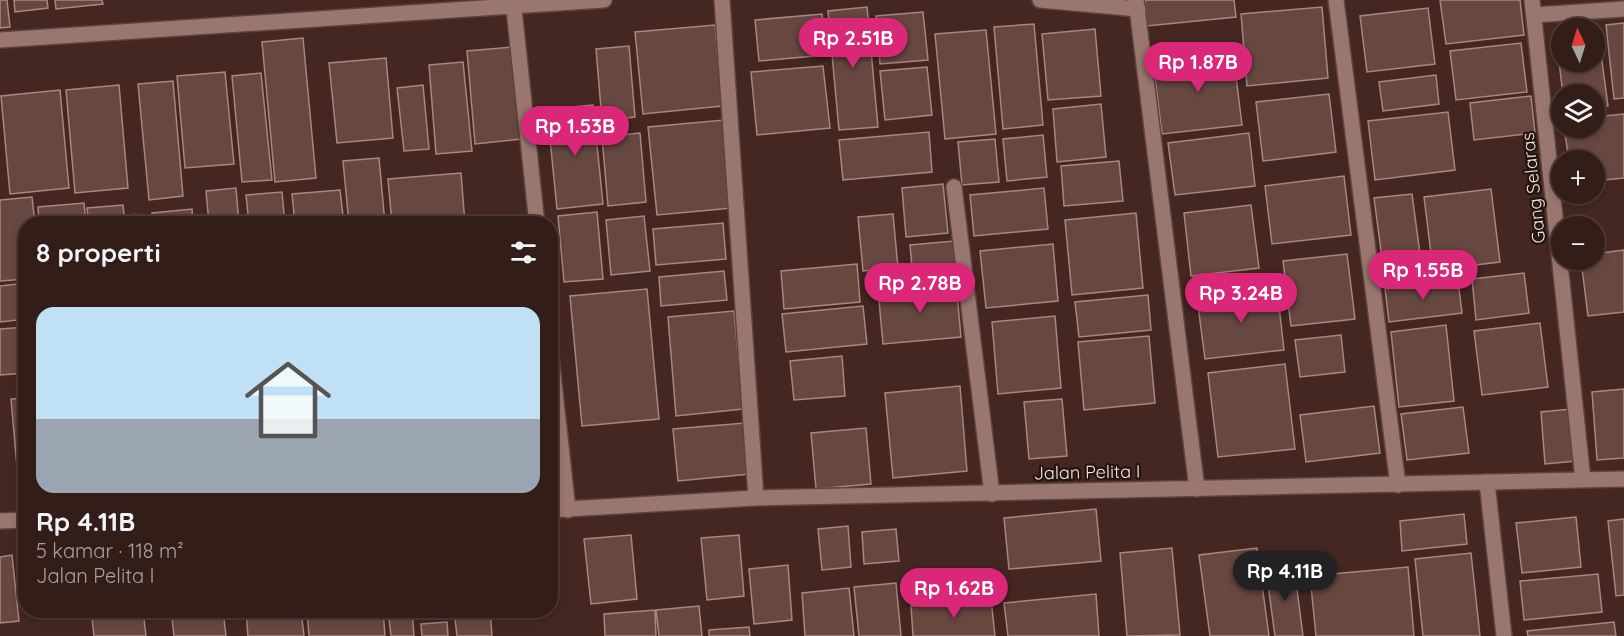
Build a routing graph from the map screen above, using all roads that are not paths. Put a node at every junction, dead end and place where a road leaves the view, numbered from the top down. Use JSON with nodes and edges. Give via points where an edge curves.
{"nodes":[{"id":1,"x":604,"y":0,"type":"edge"},
{"id":2,"x":722,"y":0,"type":"edge"},
{"id":3,"x":1040,"y":0,"type":"edge"},
{"id":4,"x":1336,"y":0,"type":"edge"},
{"id":5,"x":513,"y":4,"type":"edge"},
{"id":6,"x":1137,"y":4,"type":"edge"},
{"id":7,"x":1533,"y":8,"type":"edge"},
{"id":8,"x":1624,"y":9,"type":"edge"},
{"id":9,"x":0,"y":40,"type":"edge"},
{"id":10,"x":954,"y":187,"type":"dead end"},
{"id":11,"x":536,"y":216,"type":"edge"},
{"id":12,"x":558,"y":419,"type":"edge"},
{"id":13,"x":1624,"y":479,"type":"edge"},
{"id":14,"x":1583,"y":480,"type":"junction"},
{"id":15,"x":1487,"y":482,"type":"junction"},
{"id":16,"x":1398,"y":484,"type":"junction"},
{"id":17,"x":1197,"y":489,"type":"junction"},
{"id":18,"x":992,"y":494,"type":"junction"},
{"id":19,"x":756,"y":498,"type":"junction"},
{"id":20,"x":558,"y":510,"type":"edge"},
{"id":21,"x":568,"y":510,"type":"junction"},
{"id":22,"x":18,"y":520,"type":"edge"},
{"id":23,"x":0,"y":521,"type":"edge"},
{"id":24,"x":1504,"y":636,"type":"edge"}],
"edges":[{"from":1,"to":5,"type":"street"},
{"from":2,"to":19,"type":"street"},
{"from":3,"to":6,"type":"street"},
{"from":4,"to":16,"type":"street"},
{"from":5,"to":9,"type":"street"},
{"from":5,"to":11,"type":"street"},
{"from":6,"to":17,"type":"street"},
{"from":7,"to":8,"type":"street"},
{"from":7,"to":14,"type":"street","name":"Gang Selaras"},
{"from":10,"to":18,"type":"street"},
{"from":12,"to":21,"type":"street"},
{"from":13,"to":14,"type":"street","name":"Jalan Pelita I"},
{"from":14,"to":15,"type":"street","name":"Jalan Pelita I"},
{"from":15,"to":16,"type":"street","name":"Jalan Pelita I"},
{"from":15,"to":24,"type":"street"},
{"from":16,"to":17,"type":"street","name":"Jalan Pelita I"},
{"from":17,"to":18,"type":"street","name":"Jalan Pelita I"},
{"from":18,"to":19,"type":"street","name":"Jalan Pelita I"},
{"from":19,"to":21,"type":"street","name":"Jalan Pelita I"},
{"from":20,"to":21,"type":"street","name":"Jalan Pelita I"},
{"from":22,"to":23,"type":"street"}]}
